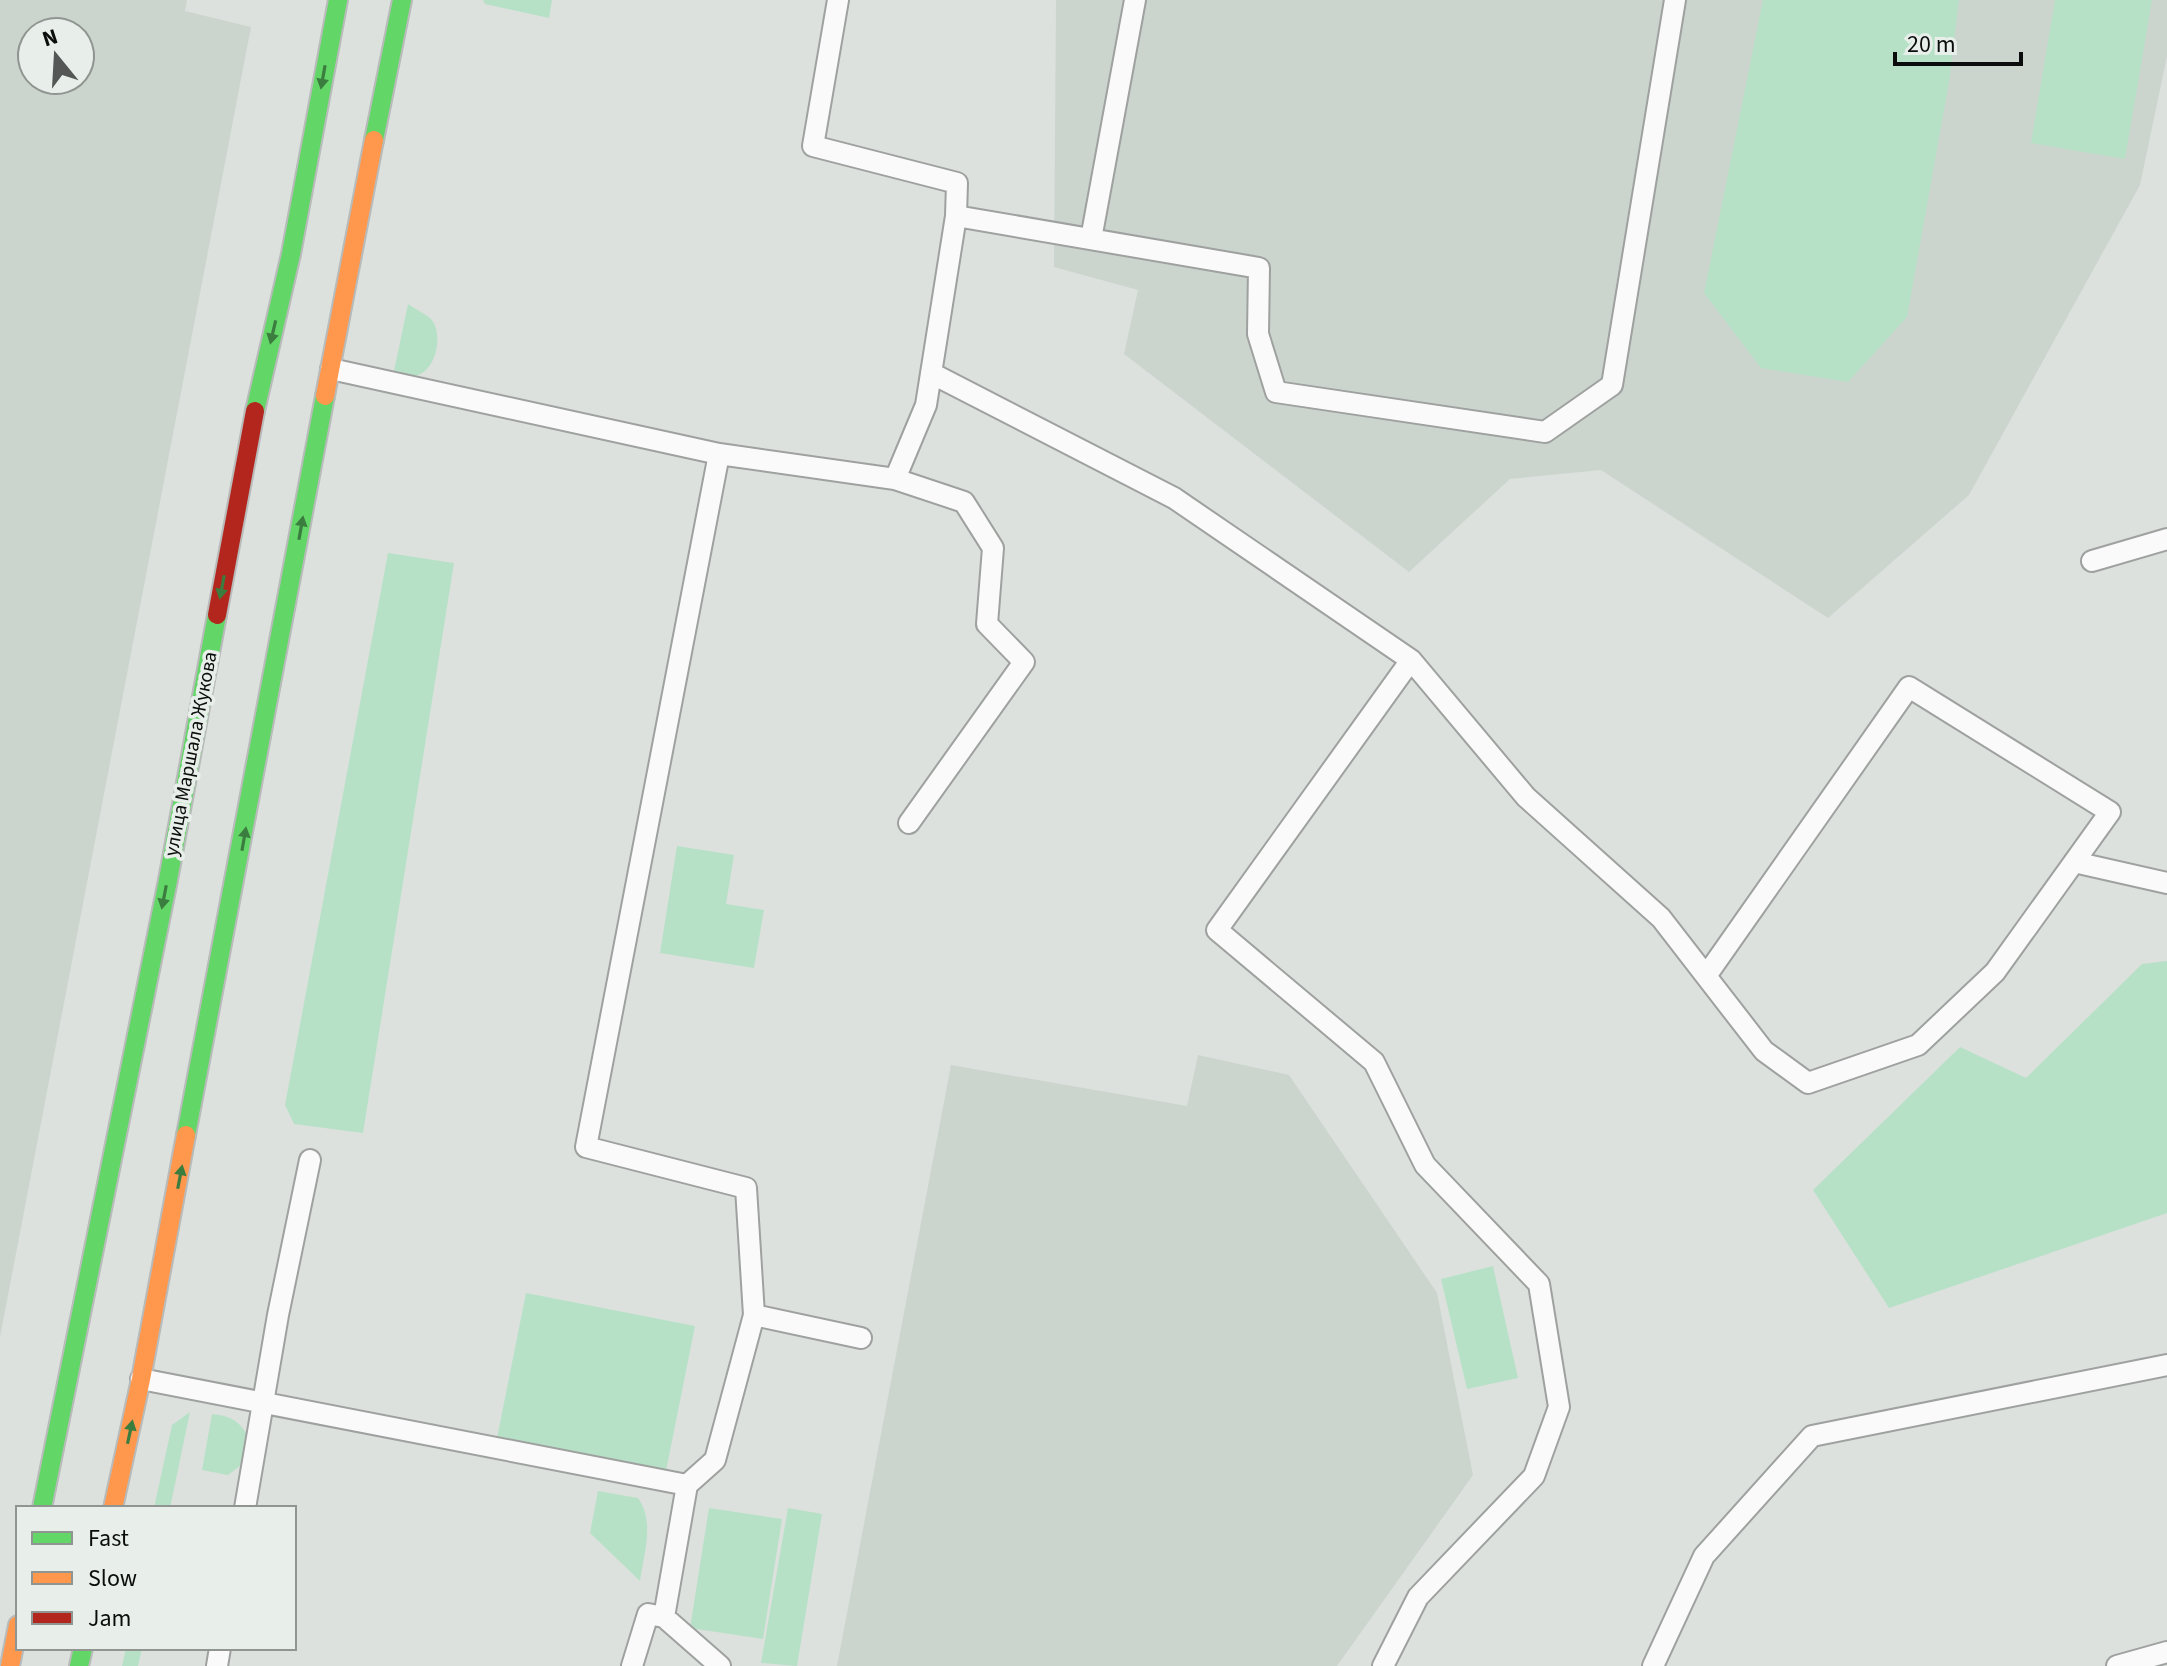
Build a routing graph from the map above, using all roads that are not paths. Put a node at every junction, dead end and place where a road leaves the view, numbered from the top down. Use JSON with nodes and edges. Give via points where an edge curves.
{"nodes":[{"id":1,"x":338,"y":0,"type":"edge"},
{"id":2,"x":402,"y":0,"type":"edge"},
{"id":3,"x":838,"y":0,"type":"edge"},
{"id":4,"x":1135,"y":0,"type":"edge"},
{"id":5,"x":1675,"y":0,"type":"edge"},
{"id":6,"x":956,"y":216,"type":"junction"},
{"id":7,"x":1091,"y":239,"type":"junction"},
{"id":8,"x":331,"y":369,"type":"junction"},
{"id":9,"x":931,"y":373,"type":"junction"},
{"id":10,"x":719,"y":454,"type":"junction"},
{"id":11,"x":895,"y":479,"type":"junction"},
{"id":12,"x":2167,"y":539,"type":"edge"},
{"id":13,"x":2092,"y":561,"type":"dead end"},
{"id":14,"x":1411,"y":660,"type":"junction"},
{"id":15,"x":909,"y":823,"type":"dead end"},
{"id":16,"x":2074,"y":862,"type":"junction"},
{"id":17,"x":2167,"y":883,"type":"edge"},
{"id":18,"x":1706,"y":976,"type":"junction"},
{"id":19,"x":310,"y":1160,"type":"dead end"},
{"id":20,"x":754,"y":1315,"type":"junction"},
{"id":21,"x":861,"y":1338,"type":"dead end"},
{"id":22,"x":2167,"y":1365,"type":"edge"},
{"id":23,"x":141,"y":1379,"type":"junction"},
{"id":24,"x":264,"y":1401,"type":"junction"},
{"id":25,"x":687,"y":1485,"type":"junction"},
{"id":26,"x":42,"y":1506,"type":"edge"},
{"id":27,"x":113,"y":1506,"type":"edge"},
{"id":28,"x":245,"y":1506,"type":"edge"},
{"id":29,"x":664,"y":1617,"type":"junction"},
{"id":30,"x":16,"y":1637,"type":"edge"},
{"id":31,"x":2167,"y":1652,"type":"edge"},
{"id":32,"x":10,"y":1666,"type":"edge"},
{"id":33,"x":632,"y":1666,"type":"edge"},
{"id":34,"x":720,"y":1666,"type":"edge"},
{"id":35,"x":1383,"y":1666,"type":"edge"},
{"id":36,"x":1653,"y":1666,"type":"edge"},
{"id":37,"x":2117,"y":1666,"type":"edge"}],
"edges":[{"from":1,"to":26,"type":"main road","name":"улица Маршала Жукова","one_way":true},
{"from":2,"to":8,"type":"main road"},
{"from":3,"to":6,"type":"lane","via":[[813,146],[957,183]]},
{"from":4,"to":7,"type":"lane"},
{"from":5,"to":7,"type":"lane","via":[[1612,385],[1545,432],[1276,392],[1258,334],[1259,268]]},
{"from":6,"to":7,"type":"lane"},
{"from":6,"to":9,"type":"lane"},
{"from":8,"to":10,"type":"lane"},
{"from":23,"to":8,"type":"main road","one_way":true},
{"from":9,"to":11,"type":"lane","via":[[926,405]]},
{"from":9,"to":14,"type":"lane","via":[[1174,498]]},
{"from":10,"to":11,"type":"lane"},
{"from":10,"to":20,"type":"lane","via":[[586,1147],[746,1188]]},
{"from":11,"to":15,"type":"lane","via":[[964,502],[993,548],[987,624],[1024,662]]},
{"from":12,"to":13,"type":"lane"},
{"from":14,"to":18,"type":"lane","via":[[1526,797],[1661,918]]},
{"from":14,"to":35,"type":"lane","via":[[1217,930],[1374,1062],[1425,1165],[1539,1284],[1559,1407],[1534,1476],[1418,1597]]},
{"from":16,"to":17,"type":"lane"},
{"from":16,"to":18,"type":"lane","via":[[1995,972],[1918,1045],[1808,1083],[1764,1051]]},
{"from":16,"to":18,"type":"lane","via":[[2110,812],[1909,687]]},
{"from":19,"to":24,"type":"lane"},
{"from":20,"to":21,"type":"lane"},
{"from":20,"to":25,"type":"lane","via":[[715,1460]]},
{"from":22,"to":36,"type":"lane","via":[[1812,1436],[1704,1556]]},
{"from":23,"to":24,"type":"lane"},
{"from":27,"to":23,"type":"main road","one_way":true},
{"from":24,"to":25,"type":"lane"},
{"from":24,"to":28,"type":"lane"},
{"from":25,"to":29,"type":"lane"},
{"from":29,"to":33,"type":"lane","via":[[648,1614]]},
{"from":29,"to":34,"type":"lane"},
{"from":30,"to":32,"type":"main road"},
{"from":31,"to":37,"type":"lane"}]}
